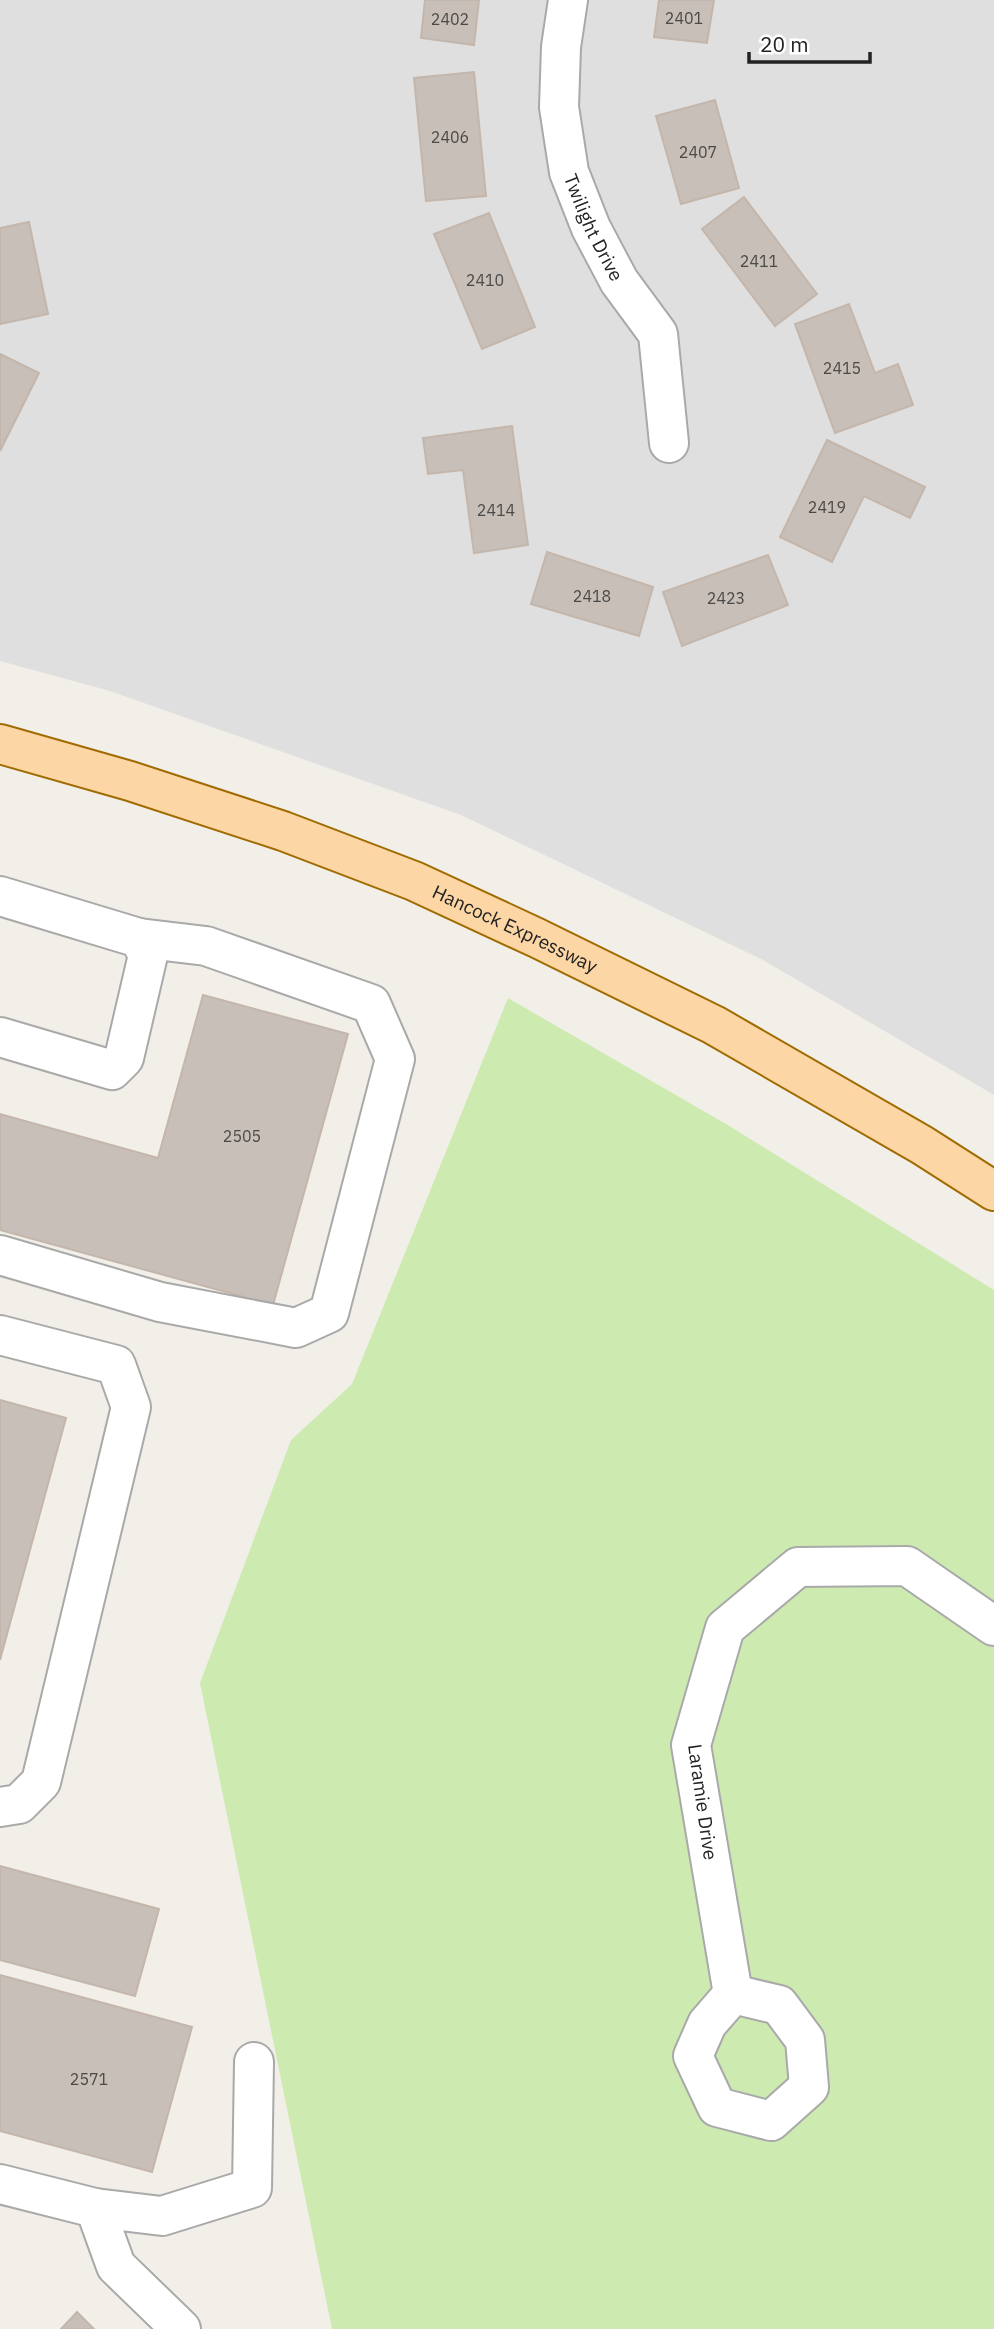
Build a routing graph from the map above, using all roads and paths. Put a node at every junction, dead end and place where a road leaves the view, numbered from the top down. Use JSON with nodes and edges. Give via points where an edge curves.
{"nodes":[{"id":1,"x":568,"y":0,"type":"edge"},
{"id":2,"x":669,"y":443,"type":"dead end"},
{"id":3,"x":0,"y":744,"type":"edge"},
{"id":4,"x":0,"y":896,"type":"edge"},
{"id":5,"x":139,"y":938,"type":"junction"},
{"id":6,"x":0,"y":1037,"type":"edge"},
{"id":7,"x":994,"y":1191,"type":"edge"},
{"id":8,"x":0,"y":1255,"type":"edge"},
{"id":9,"x":0,"y":1335,"type":"edge"},
{"id":10,"x":994,"y":1626,"type":"edge"},
{"id":11,"x":0,"y":1807,"type":"edge"},
{"id":12,"x":733,"y":1994,"type":"dead end"},
{"id":13,"x":254,"y":2063,"type":"dead end"},
{"id":14,"x":0,"y":2184,"type":"edge"},
{"id":15,"x":95,"y":2208,"type":"junction"},
{"id":16,"x":181,"y":2329,"type":"edge"}],
"edges":[{"from":1,"to":2,"type":"street","name":"Twilight Drive","via":[[559,107],[569,172],[614,270],[658,334]]},
{"from":3,"to":7,"type":"main road","name":"Hancock Expressway","via":[[245,818],[414,881],[714,1025]]},
{"from":4,"to":5,"type":"street"},
{"from":5,"to":6,"type":"street","via":[[148,955],[124,1058],[112,1070]]},
{"from":5,"to":8,"type":"street","via":[[206,946],[371,1004],[395,1059],[329,1313],[296,1328],[160,1302]]},
{"from":9,"to":11,"type":"street","via":[[116,1365],[131,1407],[41,1782],[19,1804]]},
{"from":10,"to":12,"type":"street","name":"Laramie Drive","via":[[907,1566],[880,1566],[798,1567],[725,1628],[691,1745]]},
{"from":13,"to":15,"type":"street","via":[[251,2188],[162,2217]]},
{"from":14,"to":15,"type":"street"},
{"from":15,"to":16,"type":"street","via":[[116,2266]]}]}
